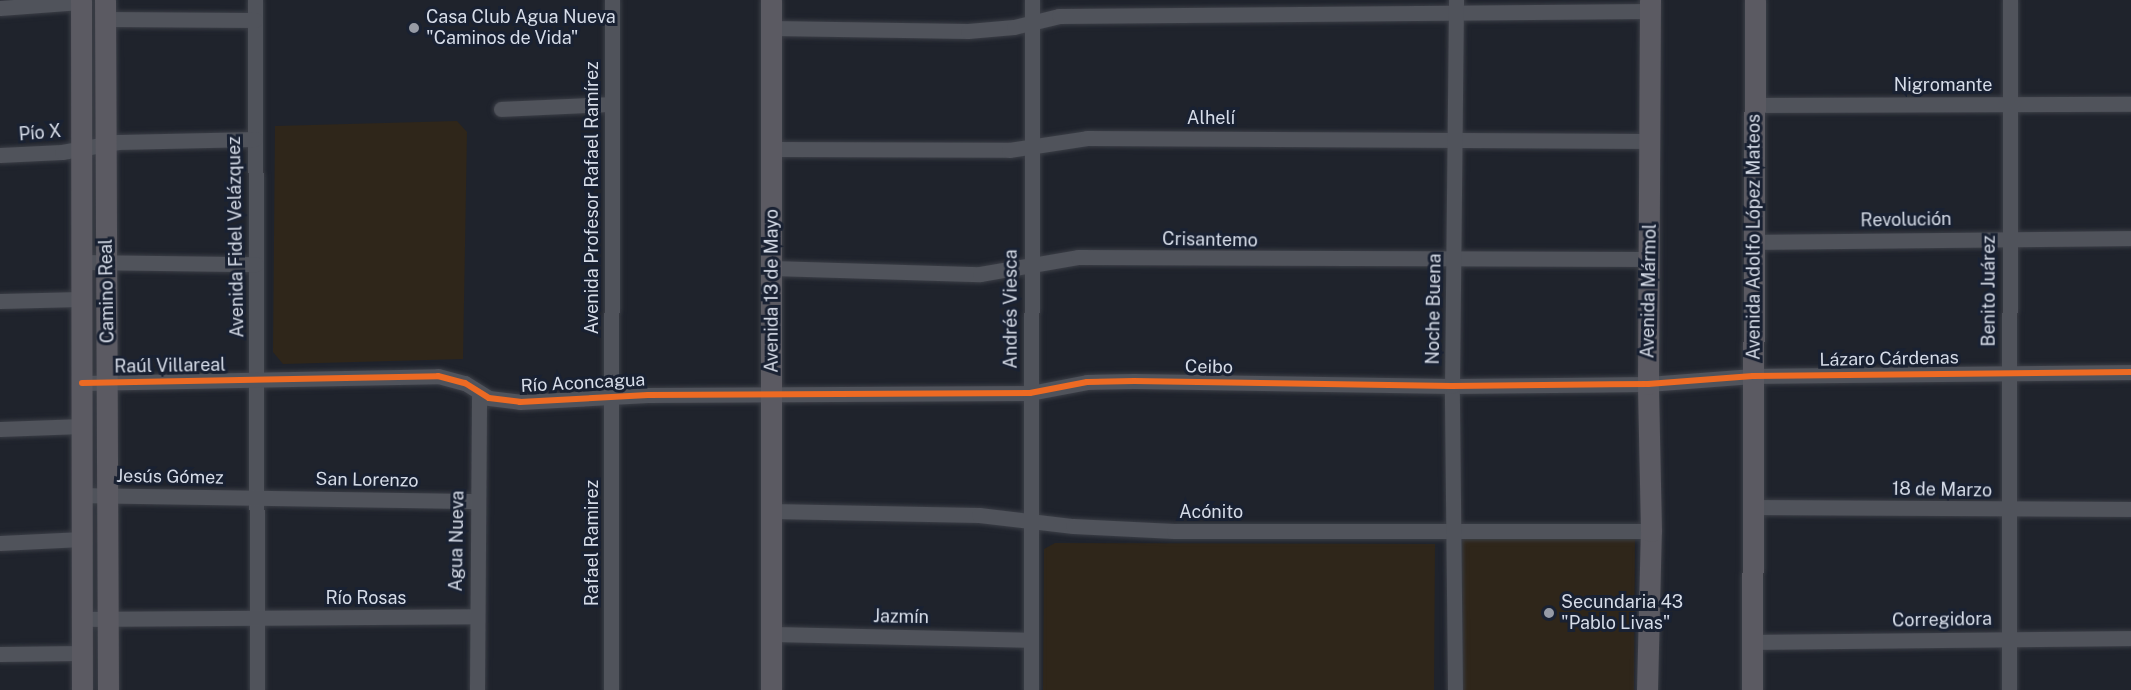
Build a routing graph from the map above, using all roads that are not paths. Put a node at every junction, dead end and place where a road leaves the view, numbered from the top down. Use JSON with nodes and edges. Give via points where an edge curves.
{"nodes":[{"id":1,"x":255,"y":0,"type":"edge"},
{"id":2,"x":612,"y":0,"type":"edge"},
{"id":3,"x":771,"y":0,"type":"edge"},
{"id":4,"x":1032,"y":0,"type":"edge"},
{"id":5,"x":1755,"y":0,"type":"edge"},
{"id":6,"x":2010,"y":0,"type":"edge"},
{"id":7,"x":81,"y":1,"type":"edge"},
{"id":8,"x":1456,"y":5,"type":"edge"},
{"id":9,"x":1650,"y":6,"type":"edge"},
{"id":10,"x":0,"y":8,"type":"edge"},
{"id":11,"x":105,"y":9,"type":"edge"},
{"id":12,"x":255,"y":20,"type":"junction"},
{"id":13,"x":1032,"y":23,"type":"junction"},
{"id":14,"x":771,"y":28,"type":"junction"},
{"id":15,"x":612,"y":104,"type":"junction"},
{"id":16,"x":2008,"y":104,"type":"junction"},
{"id":17,"x":2131,"y":104,"type":"edge"},
{"id":18,"x":1755,"y":105,"type":"junction"},
{"id":19,"x":501,"y":109,"type":"dead end"},
{"id":20,"x":1455,"y":138,"type":"junction"},
{"id":21,"x":255,"y":139,"type":"junction"},
{"id":22,"x":1651,"y":141,"type":"junction"},
{"id":23,"x":104,"y":144,"type":"junction"},
{"id":24,"x":82,"y":147,"type":"junction"},
{"id":25,"x":1031,"y":147,"type":"junction"},
{"id":26,"x":772,"y":149,"type":"junction"},
{"id":27,"x":0,"y":155,"type":"edge"},
{"id":28,"x":2008,"y":238,"type":"junction"},
{"id":29,"x":2131,"y":238,"type":"edge"},
{"id":30,"x":1753,"y":242,"type":"junction"},
{"id":31,"x":1650,"y":259,"type":"junction"},
{"id":32,"x":1455,"y":261,"type":"junction"},
{"id":33,"x":81,"y":262,"type":"junction"},
{"id":34,"x":106,"y":262,"type":"junction"},
{"id":35,"x":256,"y":264,"type":"junction"},
{"id":36,"x":1031,"y":265,"type":"junction"},
{"id":37,"x":772,"y":268,"type":"junction"},
{"id":38,"x":81,"y":299,"type":"junction"},
{"id":39,"x":0,"y":301,"type":"edge"},
{"id":40,"x":2131,"y":372,"type":"edge"},
{"id":41,"x":2009,"y":373,"type":"junction"},
{"id":42,"x":1753,"y":376,"type":"junction"},
{"id":43,"x":257,"y":380,"type":"junction"},
{"id":44,"x":82,"y":382,"type":"junction"},
{"id":45,"x":107,"y":382,"type":"junction"},
{"id":46,"x":1648,"y":384,"type":"junction"},
{"id":47,"x":1452,"y":386,"type":"junction"},
{"id":48,"x":479,"y":393,"type":"junction"},
{"id":49,"x":1030,"y":393,"type":"junction"},
{"id":50,"x":771,"y":394,"type":"junction"},
{"id":51,"x":612,"y":397,"type":"junction"},
{"id":52,"x":82,"y":426,"type":"junction"},
{"id":53,"x":0,"y":429,"type":"edge"},
{"id":54,"x":82,"y":495,"type":"junction"},
{"id":55,"x":107,"y":496,"type":"junction"},
{"id":56,"x":256,"y":498,"type":"junction"},
{"id":57,"x":477,"y":501,"type":"junction"},
{"id":58,"x":1753,"y":507,"type":"junction"},
{"id":59,"x":2131,"y":509,"type":"edge"},
{"id":60,"x":2007,"y":510,"type":"junction"},
{"id":61,"x":771,"y":511,"type":"junction"},
{"id":62,"x":1032,"y":521,"type":"junction"},
{"id":63,"x":1651,"y":531,"type":"junction"},
{"id":64,"x":1455,"y":532,"type":"junction"},
{"id":65,"x":82,"y":539,"type":"junction"},
{"id":66,"x":0,"y":543,"type":"edge"},
{"id":67,"x":476,"y":616,"type":"junction"},
{"id":68,"x":256,"y":618,"type":"junction"},
{"id":69,"x":82,"y":619,"type":"junction"},
{"id":70,"x":107,"y":619,"type":"junction"},
{"id":71,"x":770,"y":634,"type":"junction"},
{"id":72,"x":2131,"y":638,"type":"edge"},
{"id":73,"x":2007,"y":639,"type":"junction"},
{"id":74,"x":1031,"y":640,"type":"junction"},
{"id":75,"x":1753,"y":642,"type":"junction"},
{"id":76,"x":82,"y":653,"type":"junction"},
{"id":77,"x":0,"y":654,"type":"edge"},
{"id":78,"x":82,"y":690,"type":"edge"},
{"id":79,"x":108,"y":690,"type":"edge"},
{"id":80,"x":257,"y":690,"type":"edge"},
{"id":81,"x":477,"y":690,"type":"edge"},
{"id":82,"x":611,"y":690,"type":"edge"},
{"id":83,"x":771,"y":690,"type":"edge"},
{"id":84,"x":1031,"y":690,"type":"edge"},
{"id":85,"x":1455,"y":690,"type":"edge"},
{"id":86,"x":1647,"y":690,"type":"edge"},
{"id":87,"x":1752,"y":690,"type":"edge"},
{"id":88,"x":2009,"y":690,"type":"edge"}],
"edges":[{"from":1,"to":12,"type":"street","name":"Avenida Fidel Velázquez"},
{"from":2,"to":15,"type":"street","name":"Avenida Profesor Rafael Ramírez"},
{"from":3,"to":14,"type":"street","name":"Avenida 13 de Mayo"},
{"from":4,"to":13,"type":"street","name":"Andrés Viesca"},
{"from":5,"to":18,"type":"street","name":"Avenida Adolfo López Mateos"},
{"from":6,"to":16,"type":"street","name":"Benito Juárez"},
{"from":7,"to":10,"type":"street"},
{"from":7,"to":24,"type":"street","name":"Camino Real"},
{"from":8,"to":9,"type":"street"},
{"from":8,"to":13,"type":"street","via":[[1289,17],[1059,16]]},
{"from":8,"to":20,"type":"street","name":"Noche Buena"},
{"from":9,"to":22,"type":"street","name":"Avenida Mármol"},
{"from":11,"to":12,"type":"street"},
{"from":11,"to":23,"type":"street","name":"Camino Real"},
{"from":12,"to":21,"type":"street","name":"Avenida Fidel Velázquez"},
{"from":13,"to":14,"type":"street","via":[[968,31]]},
{"from":13,"to":25,"type":"street","name":"Andrés Viesca"},
{"from":14,"to":26,"type":"street","name":"Avenida 13 de Mayo"},
{"from":15,"to":19,"type":"street"},
{"from":15,"to":51,"type":"street","name":"Avenida Profesor Rafael Ramírez"},
{"from":16,"to":17,"type":"street","name":"Nigromante"},
{"from":16,"to":18,"type":"street","name":"Nigromante"},
{"from":16,"to":28,"type":"street","name":"Benito Juárez"},
{"from":18,"to":30,"type":"street","name":"Avenida Adolfo López Mateos"},
{"from":20,"to":22,"type":"street","name":"Alhelí"},
{"from":20,"to":25,"type":"street","name":"Alhelí","via":[[1087,138]]},
{"from":20,"to":32,"type":"street","name":"Noche Buena"},
{"from":21,"to":23,"type":"street","name":"Pío X"},
{"from":21,"to":35,"type":"street","name":"Avenida Fidel Velázquez"},
{"from":22,"to":31,"type":"street","name":"Avenida Mármol"},
{"from":23,"to":24,"type":"street","name":"Pío X"},
{"from":23,"to":34,"type":"street","name":"Camino Real"},
{"from":24,"to":27,"type":"street","name":"Pío X"},
{"from":24,"to":33,"type":"street","name":"Camino Real"},
{"from":25,"to":26,"type":"street","name":"Alhelí"},
{"from":25,"to":36,"type":"street","name":"Andrés Viesca"},
{"from":26,"to":37,"type":"street","name":"Avenida 13 de Mayo"},
{"from":28,"to":29,"type":"street","name":"Revolución"},
{"from":28,"to":30,"type":"street","name":"Revolución"},
{"from":28,"to":41,"type":"street","name":"Benito Juárez"},
{"from":30,"to":42,"type":"street","name":"Avenida Adolfo López Mateos"},
{"from":31,"to":32,"type":"street","name":"Crisantemo"},
{"from":31,"to":46,"type":"street","name":"Avenida Mármol"},
{"from":32,"to":36,"type":"street","name":"Crisantemo","via":[[1078,257]]},
{"from":32,"to":47,"type":"street","name":"Noche Buena"},
{"from":33,"to":34,"type":"street"},
{"from":33,"to":38,"type":"street","name":"Camino Real"},
{"from":34,"to":35,"type":"street"},
{"from":34,"to":45,"type":"street","name":"Camino Real"},
{"from":35,"to":43,"type":"street","name":"Avenida Fidel Velázquez"},
{"from":36,"to":37,"type":"street","name":"Crisantemo","via":[[980,274]]},
{"from":36,"to":49,"type":"street","name":"Andrés Viesca"},
{"from":37,"to":50,"type":"street","name":"Avenida 13 de Mayo"},
{"from":38,"to":39,"type":"street"},
{"from":38,"to":44,"type":"street","name":"Camino Real"},
{"from":40,"to":41,"type":"street","name":"Lázaro Cárdenas"},
{"from":41,"to":42,"type":"street","name":"Lázaro Cárdenas"},
{"from":41,"to":60,"type":"street","name":"Benito Juárez"},
{"from":42,"to":46,"type":"street","name":"Lázaro Cárdenas"},
{"from":42,"to":58,"type":"street","name":"Avenida Adolfo López Mateos"},
{"from":43,"to":45,"type":"street","name":"Raúl Villareal"},
{"from":43,"to":48,"type":"street","name":"Río Aconcagua","via":[[438,376],[465,383]]},
{"from":43,"to":56,"type":"street","name":"Avenida Fidel Velázquez"},
{"from":44,"to":45,"type":"street","name":"Raúl Villareal"},
{"from":44,"to":52,"type":"street","name":"Camino Real"},
{"from":45,"to":55,"type":"street","name":"Camino Real"},
{"from":46,"to":47,"type":"street","name":"Ceibo"},
{"from":46,"to":63,"type":"street","name":"Avenida Mármol"},
{"from":47,"to":49,"type":"street","name":"Ceibo","via":[[1134,381],[1087,382]]},
{"from":47,"to":64,"type":"street","name":"Noche Buena"},
{"from":48,"to":51,"type":"street","name":"Río Aconcagua","via":[[520,402]]},
{"from":48,"to":57,"type":"street","name":"Agua Nueva"},
{"from":49,"to":50,"type":"street","name":"Ceibo"},
{"from":49,"to":62,"type":"street","name":"Andrés Viesca"},
{"from":50,"to":51,"type":"street","name":"Río Aconcagua"},
{"from":50,"to":61,"type":"street","name":"Avenida 13 de Mayo"},
{"from":51,"to":82,"type":"street","name":"Rafael Ramirez"},
{"from":52,"to":53,"type":"street"},
{"from":52,"to":54,"type":"street","name":"Camino Real"},
{"from":54,"to":55,"type":"street","name":"Jesús Gómez"},
{"from":54,"to":65,"type":"street","name":"Camino Real"},
{"from":55,"to":56,"type":"street","name":"Jesús Gómez"},
{"from":55,"to":70,"type":"street","name":"Camino Real"},
{"from":56,"to":57,"type":"street","name":"San Lorenzo"},
{"from":56,"to":68,"type":"street","name":"Avenida Fidel Velázquez"},
{"from":57,"to":67,"type":"street","name":"Agua Nueva"},
{"from":58,"to":60,"type":"street","name":"18 de Marzo"},
{"from":58,"to":75,"type":"street","name":"Avenida Adolfo López Mateos"},
{"from":59,"to":60,"type":"street","name":"18 de Marzo"},
{"from":60,"to":73,"type":"street","name":"Benito Juárez"},
{"from":61,"to":62,"type":"street","name":"Acónito","via":[[947,514]]},
{"from":61,"to":71,"type":"street","name":"Avenida 13 de Mayo"},
{"from":62,"to":64,"type":"street","name":"Acónito","via":[[1174,531]]},
{"from":62,"to":74,"type":"street","name":"Andrés Viesca"},
{"from":63,"to":64,"type":"street","name":"Acónito"},
{"from":63,"to":86,"type":"street","name":"Avenida Mármol"},
{"from":64,"to":85,"type":"street","name":"Noche Buena"},
{"from":65,"to":66,"type":"street"},
{"from":65,"to":69,"type":"street","name":"Camino Real"},
{"from":67,"to":68,"type":"street","name":"Río Rosas"},
{"from":67,"to":81,"type":"street","name":"Agua Nueva"},
{"from":68,"to":70,"type":"street","name":"Río Rosas"},
{"from":68,"to":80,"type":"street","name":"Avenida Fidel Velázquez"},
{"from":69,"to":70,"type":"street","name":"Río Rosas"},
{"from":69,"to":76,"type":"street","name":"Camino Real"},
{"from":70,"to":79,"type":"street","name":"Camino Real"},
{"from":71,"to":74,"type":"street","name":"Jazmín"},
{"from":71,"to":83,"type":"street","name":"Avenida 13 de Mayo"},
{"from":72,"to":73,"type":"street","name":"Corregidora"},
{"from":73,"to":75,"type":"street","name":"Corregidora"},
{"from":73,"to":88,"type":"street","name":"Benito Juárez"},
{"from":74,"to":84,"type":"street","name":"Andrés Viesca"},
{"from":75,"to":87,"type":"street","name":"Avenida Adolfo López Mateos"},
{"from":76,"to":77,"type":"street"},
{"from":76,"to":78,"type":"street","name":"Camino Real"}]}
